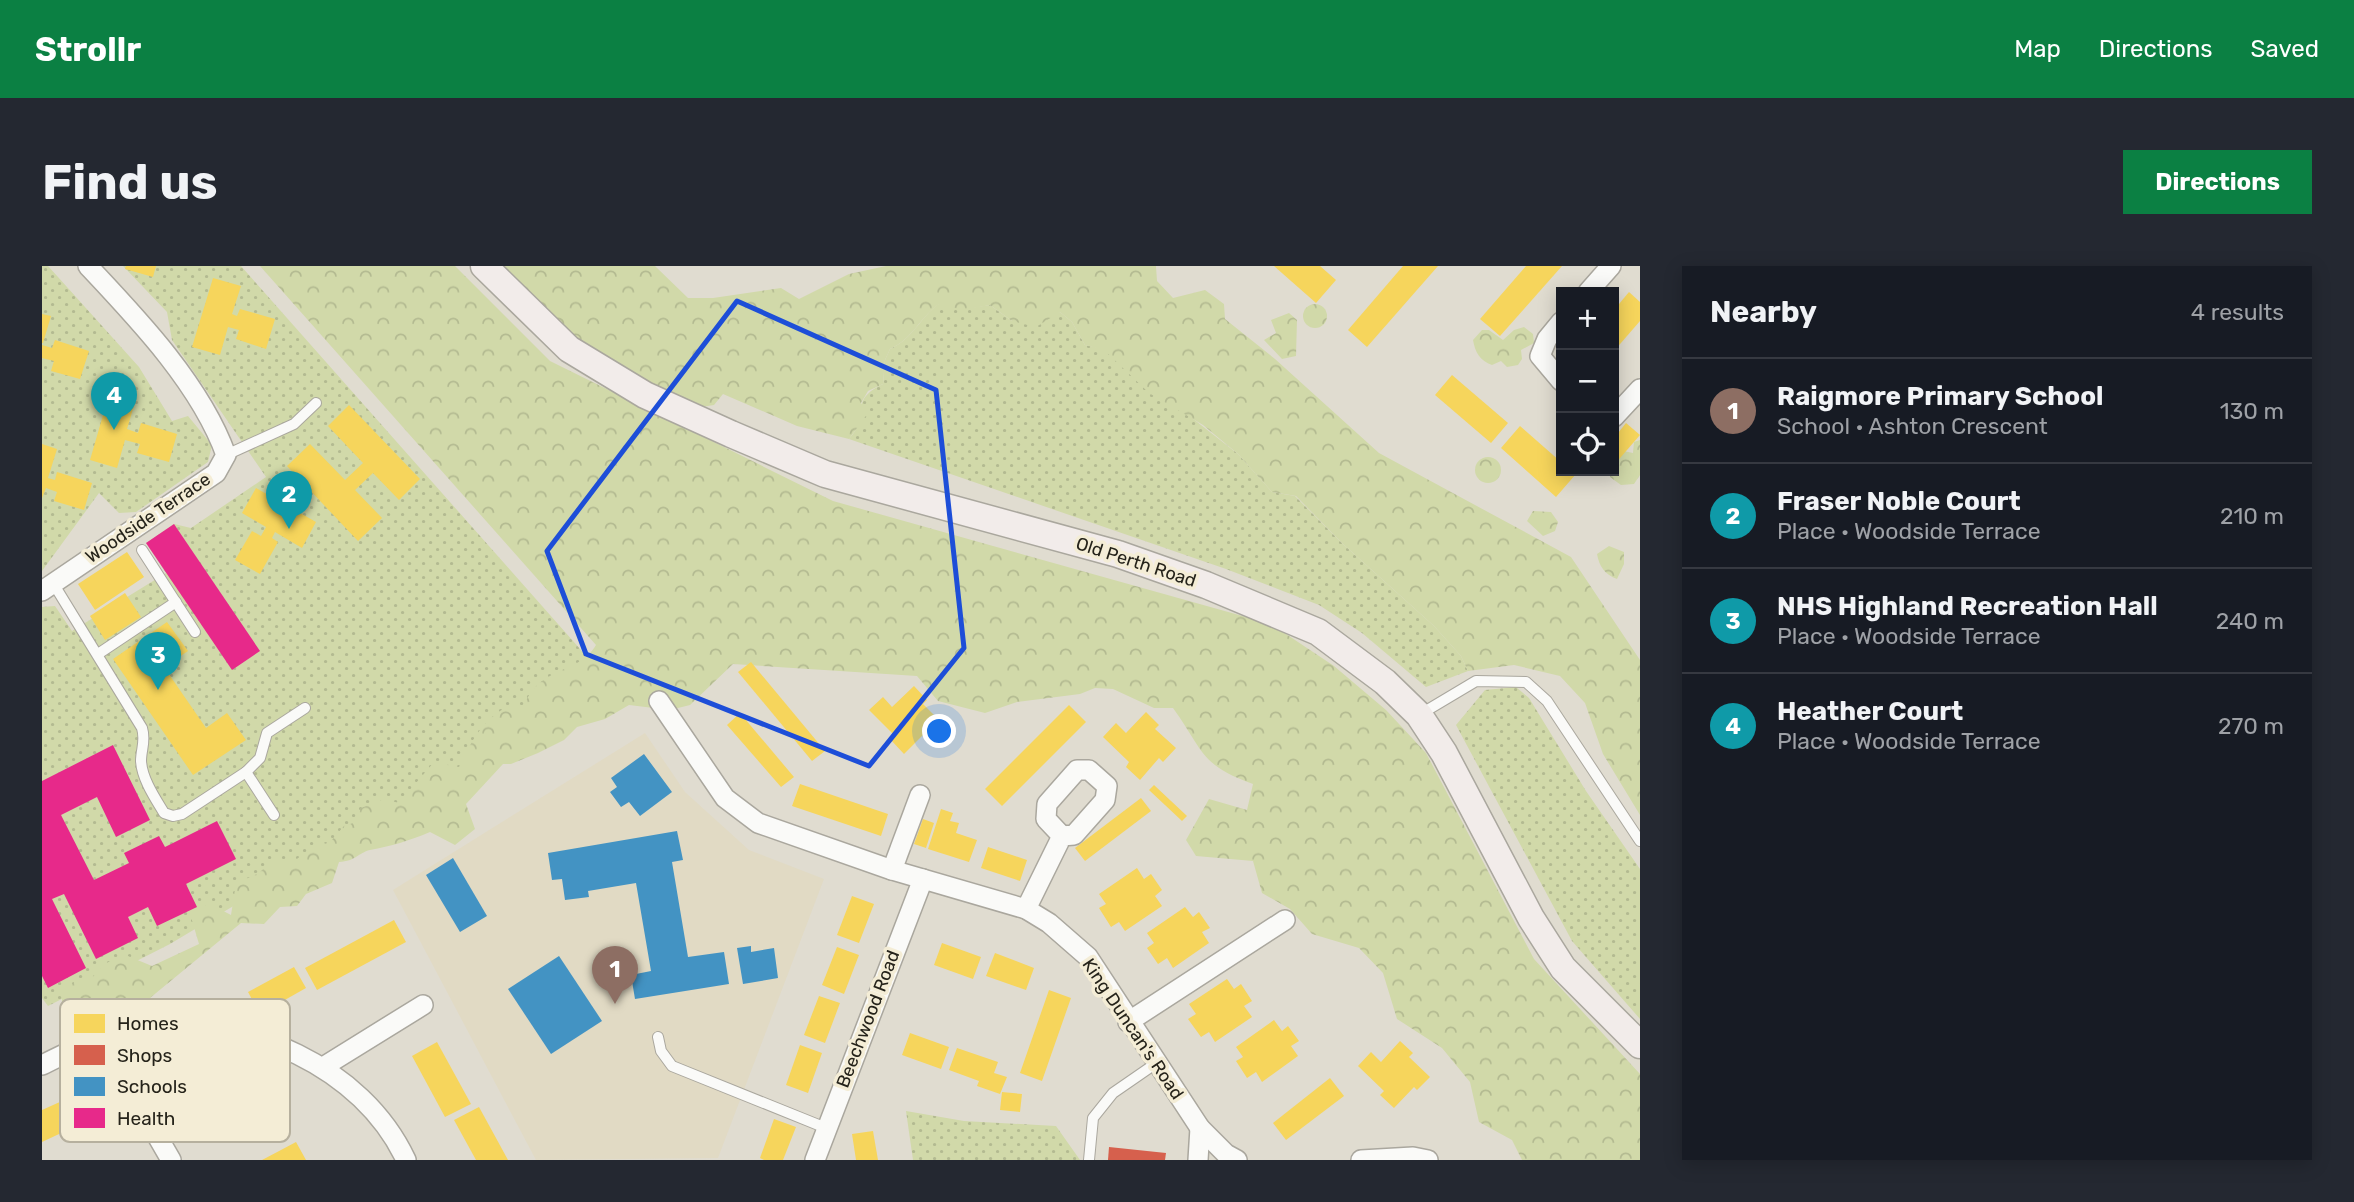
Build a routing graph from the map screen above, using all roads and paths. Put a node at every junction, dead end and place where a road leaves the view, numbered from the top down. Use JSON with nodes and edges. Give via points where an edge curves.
{"nodes":[{"id":1,"x":88,"y":266,"type":"edge"},
{"id":2,"x":484,"y":266,"type":"edge"},
{"id":3,"x":1611,"y":266,"type":"edge"},
{"id":4,"x":1592,"y":287,"type":"edge"},
{"id":5,"x":1556,"y":328,"type":"edge"},
{"id":6,"x":1556,"y":375,"type":"edge"},
{"id":7,"x":1640,"y":389,"type":"edge"},
{"id":8,"x":316,"y":403,"type":"dead end"},
{"id":9,"x":1617,"y":413,"type":"edge"},
{"id":10,"x":226,"y":455,"type":"junction"},
{"id":11,"x":142,"y":550,"type":"dead end"},
{"id":12,"x":48,"y":587,"type":"edge"},
{"id":13,"x":176,"y":602,"type":"junction"},
{"id":14,"x":195,"y":632,"type":"dead end"},
{"id":15,"x":98,"y":654,"type":"junction"},
{"id":16,"x":659,"y":701,"type":"dead end"},
{"id":17,"x":305,"y":708,"type":"dead end"},
{"id":18,"x":1419,"y":715,"type":"junction"},
{"id":19,"x":246,"y":772,"type":"junction"},
{"id":20,"x":920,"y":794,"type":"dead end"},
{"id":21,"x":274,"y":815,"type":"dead end"},
{"id":22,"x":1062,"y":836,"type":"dead end"},
{"id":23,"x":1640,"y":841,"type":"edge"},
{"id":24,"x":892,"y":870,"type":"junction"},
{"id":25,"x":923,"y":879,"type":"junction"},
{"id":26,"x":1027,"y":909,"type":"junction"},
{"id":27,"x":1285,"y":920,"type":"dead end"},
{"id":28,"x":423,"y":1005,"type":"dead end"},
{"id":29,"x":1128,"y":1022,"type":"junction"},
{"id":30,"x":658,"y":1037,"type":"dead end"},
{"id":31,"x":1640,"y":1045,"type":"edge"},
{"id":32,"x":290,"y":1050,"type":"edge"},
{"id":33,"x":60,"y":1056,"type":"edge"},
{"id":34,"x":42,"y":1065,"type":"edge"},
{"id":35,"x":1155,"y":1065,"type":"junction"},
{"id":36,"x":323,"y":1067,"type":"junction"},
{"id":37,"x":826,"y":1128,"type":"junction"},
{"id":38,"x":1200,"y":1128,"type":"junction"},
{"id":39,"x":161,"y":1142,"type":"edge"},
{"id":40,"x":171,"y":1160,"type":"edge"},
{"id":41,"x":406,"y":1160,"type":"edge"},
{"id":42,"x":816,"y":1160,"type":"edge"},
{"id":43,"x":1089,"y":1160,"type":"edge"},
{"id":44,"x":1198,"y":1160,"type":"edge"},
{"id":45,"x":1237,"y":1160,"type":"edge"},
{"id":46,"x":1362,"y":1160,"type":"edge"},
{"id":47,"x":1428,"y":1160,"type":"edge"}],
"edges":[{"from":1,"to":10,"type":"street","via":[[150,331],[217,429]]},
{"from":2,"to":18,"type":"main road","name":"Old Perth Road","via":[[569,349],[645,395],[825,474],[1118,554],[1206,584],[1318,632],[1385,682]]},
{"from":3,"to":4,"type":"street"},
{"from":5,"to":6,"type":"street","via":[[1540,356]]},
{"from":7,"to":9,"type":"street"},
{"from":8,"to":10,"type":"lane","via":[[294,424]]},
{"from":10,"to":12,"type":"street","name":"Woodside Terrace","via":[[216,473]]},
{"from":11,"to":13,"type":"lane"},
{"from":12,"to":15,"type":"lane"},
{"from":13,"to":14,"type":"lane"},
{"from":13,"to":15,"type":"lane"},
{"from":15,"to":19,"type":"lane","via":[[142,728],[146,739],[143,772],[164,813],[183,814]]},
{"from":16,"to":24,"type":"street","name":"King Duncan's Road","via":[[725,798],[758,823]]},
{"from":17,"to":19,"type":"lane","via":[[267,733],[260,758]]},
{"from":18,"to":23,"type":"lane","via":[[1476,681],[1527,682],[1547,701]]},
{"from":18,"to":31,"type":"main road","name":"Old Perth Road","via":[[1563,968]]},
{"from":19,"to":21,"type":"lane"},
{"from":20,"to":24,"type":"street"},
{"from":22,"to":26,"type":"street"},
{"from":24,"to":25,"type":"street","name":"King Duncan's Road"},
{"from":25,"to":26,"type":"street","name":"King Duncan's Road"},
{"from":25,"to":37,"type":"street","name":"Beechwood Road"},
{"from":26,"to":29,"type":"street","name":"King Duncan's Road","via":[[1088,957]]},
{"from":27,"to":29,"type":"street"},
{"from":28,"to":36,"type":"street"},
{"from":29,"to":35,"type":"street","name":"King Duncan's Road"},
{"from":30,"to":37,"type":"lane","via":[[672,1066]]},
{"from":32,"to":36,"type":"street"},
{"from":33,"to":34,"type":"street"},
{"from":35,"to":38,"type":"street","name":"King Duncan's Road"},
{"from":35,"to":43,"type":"lane","via":[[1113,1093],[1093,1118]]},
{"from":36,"to":41,"type":"street","via":[[384,1124]]},
{"from":37,"to":42,"type":"street","name":"Beechwood Road"},
{"from":38,"to":44,"type":"street"},
{"from":38,"to":45,"type":"street","name":"King Duncan's Road"},
{"from":39,"to":40,"type":"street"},
{"from":46,"to":47,"type":"street"}]}
